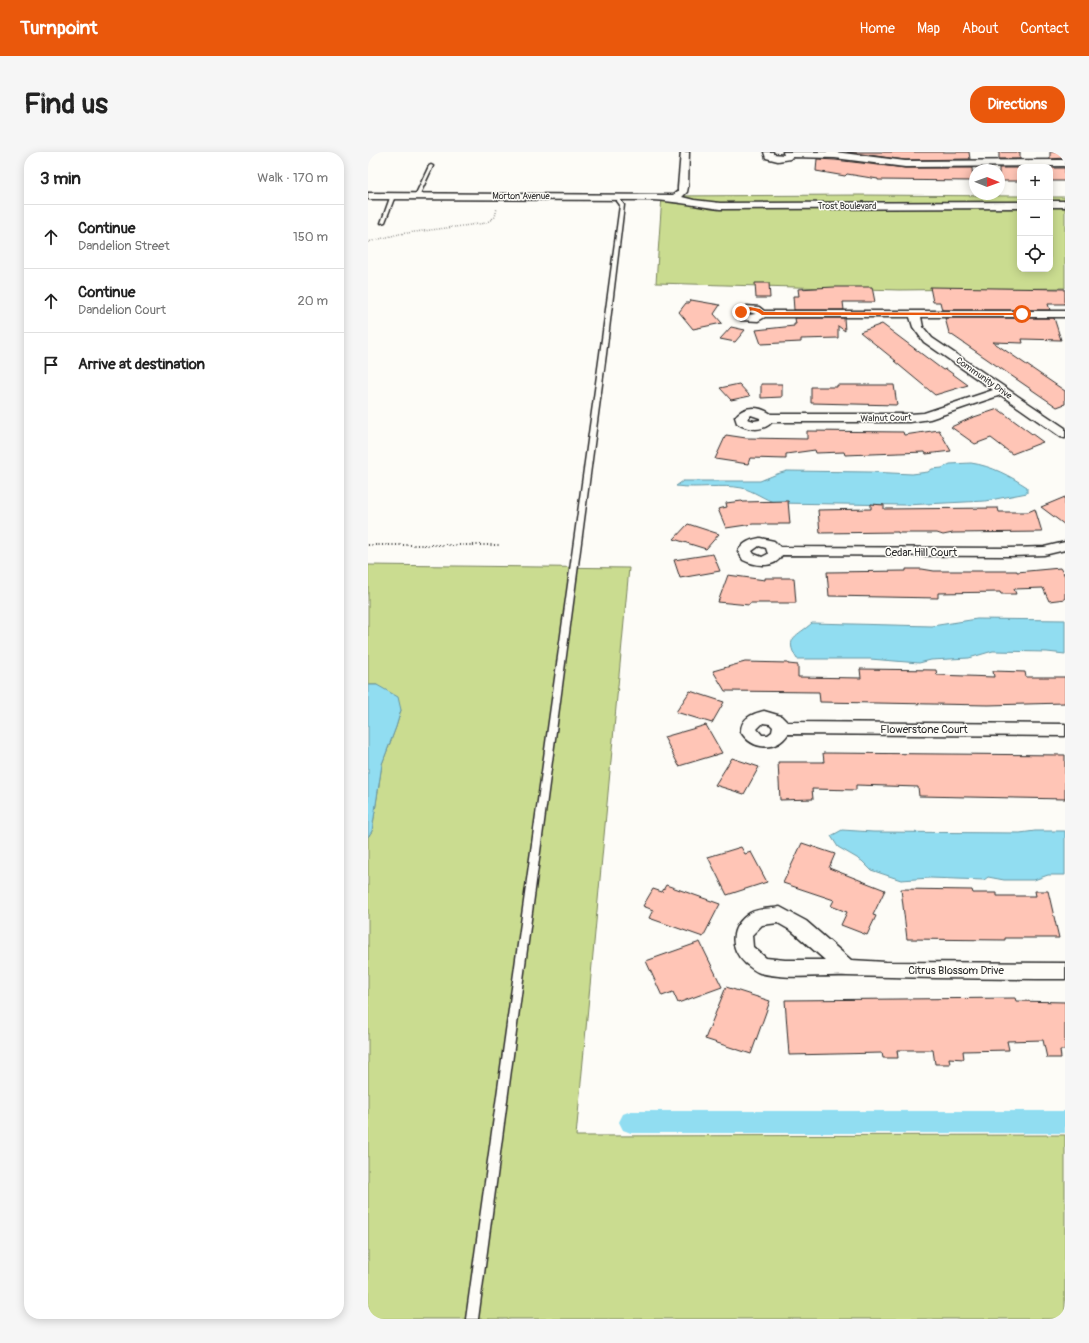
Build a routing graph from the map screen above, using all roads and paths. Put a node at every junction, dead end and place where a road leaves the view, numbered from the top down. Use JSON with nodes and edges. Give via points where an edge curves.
{"nodes":[{"id":1,"x":685,"y":152,"type":"edge"},
{"id":2,"x":769,"y":152,"type":"edge"},
{"id":3,"x":788,"y":153,"type":"edge"},
{"id":4,"x":1065,"y":163,"type":"edge"},
{"id":5,"x":431,"y":166,"type":"dead end"},
{"id":6,"x":368,"y":196,"type":"edge"},
{"id":7,"x":393,"y":196,"type":"junction"},
{"id":8,"x":417,"y":196,"type":"junction"},
{"id":9,"x":501,"y":196,"type":"junction"},
{"id":10,"x":620,"y":196,"type":"junction"},
{"id":11,"x":675,"y":198,"type":"junction"},
{"id":12,"x":1053,"y":204,"type":"edge"},
{"id":13,"x":1065,"y":204,"type":"edge"},
{"id":14,"x":1017,"y":205,"type":"edge"},
{"id":15,"x":384,"y":222,"type":"dead end"},
{"id":16,"x":368,"y":242,"type":"edge"},
{"id":17,"x":762,"y":314,"type":"dead end"},
{"id":18,"x":915,"y":314,"type":"junction"},
{"id":19,"x":1065,"y":314,"type":"edge"},
{"id":20,"x":1002,"y":391,"type":"junction"},
{"id":21,"x":766,"y":418,"type":"dead end"},
{"id":22,"x":1065,"y":434,"type":"edge"},
{"id":23,"x":368,"y":544,"type":"edge"},
{"id":24,"x":501,"y":545,"type":"dead end"},
{"id":25,"x":1065,"y":546,"type":"edge"},
{"id":26,"x":776,"y":551,"type":"dead end"},
{"id":27,"x":783,"y":728,"type":"dead end"},
{"id":28,"x":1065,"y":730,"type":"edge"},
{"id":29,"x":847,"y":968,"type":"junction"},
{"id":30,"x":1065,"y":971,"type":"edge"},
{"id":31,"x":472,"y":1319,"type":"edge"}],
"edges":[{"from":1,"to":11,"type":"street","via":[[682,192]]},
{"from":2,"to":3,"type":"street","via":[[768,156],[774,158],[785,158]]},
{"from":3,"to":4,"type":"street","via":[[835,155],[905,164]]},
{"from":5,"to":8,"type":"lane"},
{"from":6,"to":7,"type":"street","name":"Morton Avenue"},
{"from":7,"to":8,"type":"street","name":"Morton Avenue"},
{"from":7,"to":15,"type":"lane"},
{"from":8,"to":9,"type":"street","name":"Morton Avenue"},
{"from":9,"to":10,"type":"street","name":"Morton Avenue"},
{"from":9,"to":16,"type":"path","via":[[495,217],[486,223],[399,234]]},
{"from":10,"to":11,"type":"street","name":"Morton Avenue"},
{"from":10,"to":31,"type":"lane","via":[[619,201],[622,205],[603,354]]},
{"from":11,"to":14,"type":"street","name":"Trost Boulevard","via":[[693,203],[728,206]]},
{"from":12,"to":13,"type":"street"},
{"from":17,"to":18,"type":"street"},
{"from":18,"to":19,"type":"street"},
{"from":18,"to":20,"type":"street","name":"Community Drive","via":[[918,327],[928,340]]},
{"from":20,"to":21,"type":"street","name":"Walnut Court","via":[[926,416],[910,418]]},
{"from":20,"to":22,"type":"street","name":"Community Drive"},
{"from":23,"to":24,"type":"path"},
{"from":25,"to":26,"type":"street","name":"Cedar Hill Court","via":[[1044,551],[1010,552]]},
{"from":27,"to":28,"type":"street","name":"Flowerstone Court"},
{"from":29,"to":29,"type":"street","name":"Citrus Blossom Drive","via":[[798,926],[780,915],[757,918],[743,932],[744,950],[761,965],[785,968]]},
{"from":29,"to":30,"type":"street","name":"Citrus Blossom Drive"}]}
